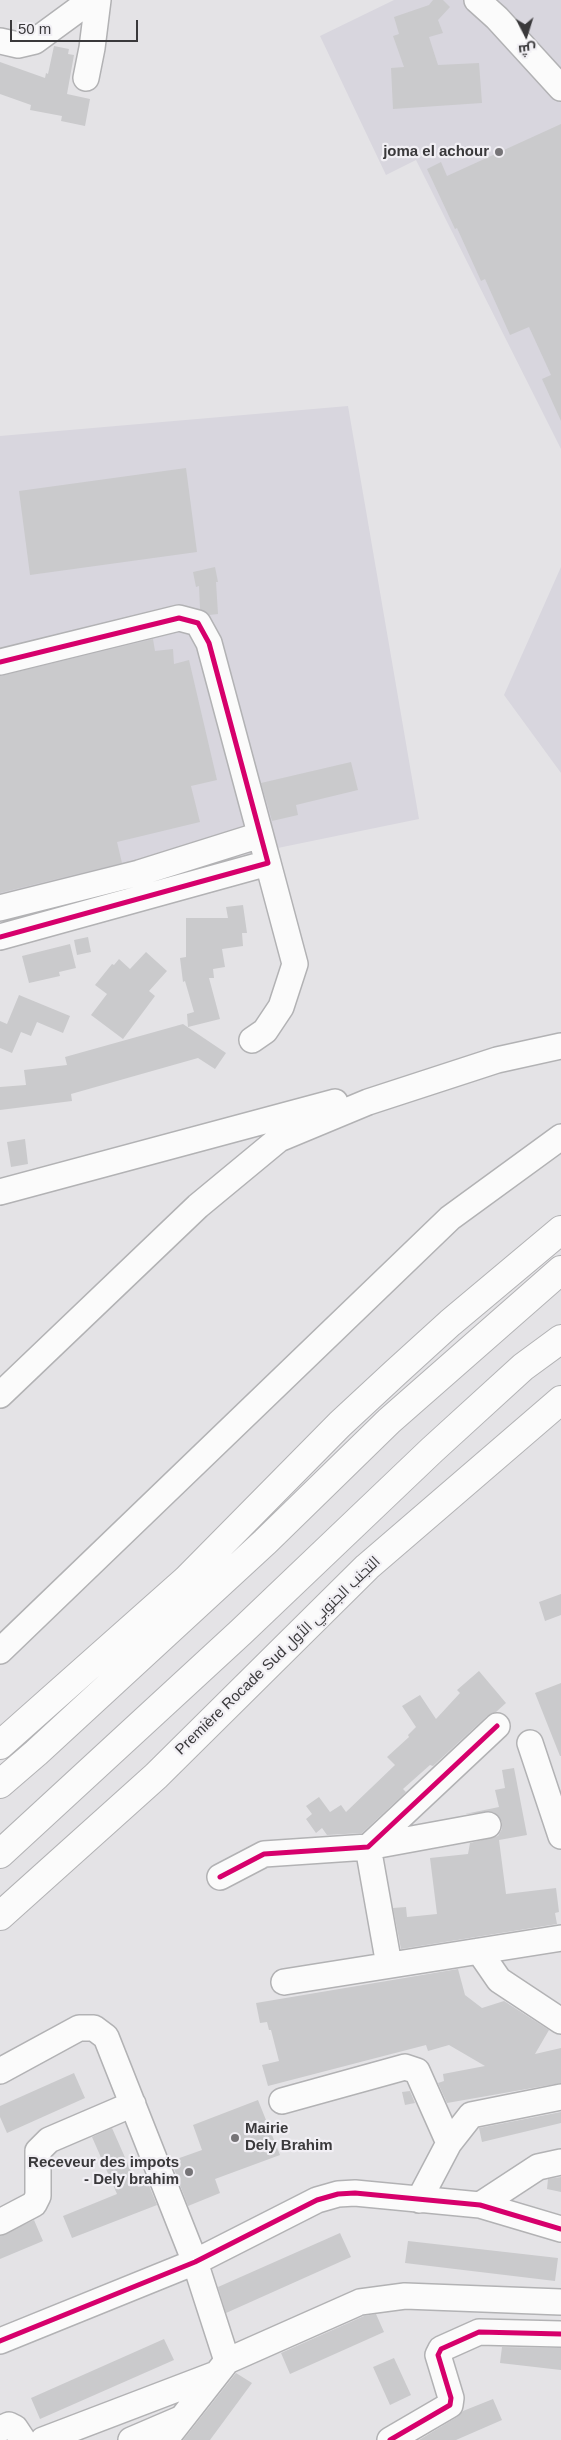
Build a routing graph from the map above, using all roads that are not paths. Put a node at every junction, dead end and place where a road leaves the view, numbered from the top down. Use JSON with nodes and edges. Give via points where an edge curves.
{"nodes":[{"id":1,"x":92,"y":0,"type":"edge"},
{"id":2,"x":98,"y":0,"type":"edge"},
{"id":3,"x":477,"y":0,"type":"edge"},
{"id":4,"x":0,"y":41,"type":"edge"},
{"id":5,"x":86,"y":78,"type":"dead end"},
{"id":6,"x":561,"y":88,"type":"edge"},
{"id":7,"x":0,"y":662,"type":"edge"},
{"id":8,"x":260,"y":835,"type":"junction"},
{"id":9,"x":268,"y":863,"type":"junction"},
{"id":10,"x":0,"y":908,"type":"edge"},
{"id":11,"x":0,"y":937,"type":"edge"},
{"id":12,"x":252,"y":1040,"type":"dead end"},
{"id":13,"x":561,"y":1046,"type":"edge"},
{"id":14,"x":497,"y":1060,"type":"junction"},
{"id":15,"x":561,"y":1137,"type":"edge"},
{"id":16,"x":0,"y":1192,"type":"edge"},
{"id":17,"x":561,"y":1230,"type":"edge"},
{"id":18,"x":561,"y":1270,"type":"edge"},
{"id":19,"x":550,"y":1281,"type":"edge"},
{"id":20,"x":561,"y":1339,"type":"edge"},
{"id":21,"x":0,"y":1395,"type":"edge"},
{"id":22,"x":561,"y":1400,"type":"edge"},
{"id":23,"x":0,"y":1652,"type":"edge"},
{"id":24,"x":498,"y":1726,"type":"dead end"},
{"id":25,"x":530,"y":1743,"type":"dead end"},
{"id":26,"x":0,"y":1745,"type":"edge"},
{"id":27,"x":0,"y":1784,"type":"edge"},
{"id":28,"x":488,"y":1825,"type":"dead end"},
{"id":29,"x":561,"y":1836,"type":"edge"},
{"id":30,"x":368,"y":1847,"type":"junction"},
{"id":31,"x":0,"y":1854,"type":"edge"},
{"id":32,"x":220,"y":1877,"type":"dead end"},
{"id":33,"x":0,"y":1916,"type":"edge"},
{"id":34,"x":561,"y":1938,"type":"edge"},
{"id":35,"x":479,"y":1951,"type":"junction"},
{"id":36,"x":389,"y":1965,"type":"junction"},
{"id":37,"x":284,"y":1982,"type":"dead end"},
{"id":38,"x":561,"y":2021,"type":"edge"},
{"id":39,"x":0,"y":2071,"type":"edge"},
{"id":40,"x":561,"y":2097,"type":"edge"},
{"id":41,"x":282,"y":2101,"type":"dead end"},
{"id":42,"x":133,"y":2104,"type":"junction"},
{"id":43,"x":449,"y":2143,"type":"junction"},
{"id":44,"x":561,"y":2162,"type":"edge"},
{"id":45,"x":419,"y":2200,"type":"junction"},
{"id":46,"x":480,"y":2205,"type":"junction"},
{"id":47,"x":0,"y":2222,"type":"edge"},
{"id":48,"x":561,"y":2229,"type":"edge"},
{"id":49,"x":195,"y":2262,"type":"junction"},
{"id":50,"x":561,"y":2302,"type":"edge"},
{"id":51,"x":561,"y":2334,"type":"edge"},
{"id":52,"x":0,"y":2341,"type":"edge"},
{"id":53,"x":222,"y":2367,"type":"junction"},
{"id":54,"x":180,"y":2419,"type":"junction"},
{"id":55,"x":0,"y":2429,"type":"edge"},
{"id":56,"x":23,"y":2440,"type":"edge"},
{"id":57,"x":43,"y":2440,"type":"edge"},
{"id":58,"x":131,"y":2440,"type":"edge"},
{"id":59,"x":165,"y":2440,"type":"edge"},
{"id":60,"x":390,"y":2440,"type":"edge"}],
"edges":[{"from":1,"to":4,"type":"street","via":[[35,41],[18,45]]},
{"from":2,"to":5,"type":"street"},
{"from":3,"to":6,"type":"street"},
{"from":7,"to":8,"type":"street","via":[[179,618],[198,623],[209,643]]},
{"from":8,"to":9,"type":"street"},
{"from":8,"to":10,"type":"street","via":[[140,873]]},
{"from":9,"to":11,"type":"street"},
{"from":9,"to":12,"type":"street","via":[[295,964],[282,1007],[265,1031]]},
{"from":13,"to":14,"type":"street"},
{"from":14,"to":16,"type":"street"},
{"from":14,"to":21,"type":"street","via":[[368,1102],[279,1139],[198,1206]]},
{"from":15,"to":23,"type":"street","via":[[450,1218]]},
{"from":17,"to":26,"type":"highway","via":[[395,1373],[186,1580]]},
{"from":18,"to":19,"type":"highway"},
{"from":19,"to":27,"type":"highway","via":[[389,1421],[265,1542]]},
{"from":20,"to":31,"type":"highway","via":[[523,1367],[453,1431]]},
{"from":22,"to":33,"type":"highway","name":"Première Rocade Sud التجنب الجنوبي الأول","via":[[367,1567],[156,1776]]},
{"from":24,"to":30,"type":"street"},
{"from":25,"to":29,"type":"street"},
{"from":28,"to":30,"type":"street"},
{"from":30,"to":32,"type":"street","via":[[264,1854]]},
{"from":30,"to":36,"type":"street"},
{"from":34,"to":35,"type":"street"},
{"from":35,"to":36,"type":"street"},
{"from":35,"to":38,"type":"street","via":[[499,1980]]},
{"from":36,"to":37,"type":"street"},
{"from":39,"to":42,"type":"street","via":[[79,2028],[94,2028],[106,2037]]},
{"from":40,"to":43,"type":"street","via":[[471,2115]]},
{"from":41,"to":43,"type":"street","via":[[405,2067],[417,2071]]},
{"from":42,"to":47,"type":"street","via":[[50,2140],[38,2151],[38,2196],[34,2204]]},
{"from":42,"to":49,"type":"street"},
{"from":43,"to":45,"type":"street"},
{"from":44,"to":46,"type":"street","via":[[538,2168]]},
{"from":45,"to":46,"type":"street"},
{"from":45,"to":49,"type":"street","via":[[338,2194],[318,2200]]},
{"from":46,"to":48,"type":"street"},
{"from":49,"to":52,"type":"street"},
{"from":49,"to":53,"type":"street"},
{"from":50,"to":53,"type":"street","via":[[385,2297],[360,2302]]},
{"from":51,"to":60,"type":"street","via":[[479,2332],[441,2349],[438,2355],[451,2398],[450,2405]]},
{"from":53,"to":54,"type":"street"},
{"from":53,"to":57,"type":"street"},
{"from":54,"to":58,"type":"street"},
{"from":54,"to":59,"type":"street"},
{"from":55,"to":56,"type":"street","via":[[9,2425]]}]}
